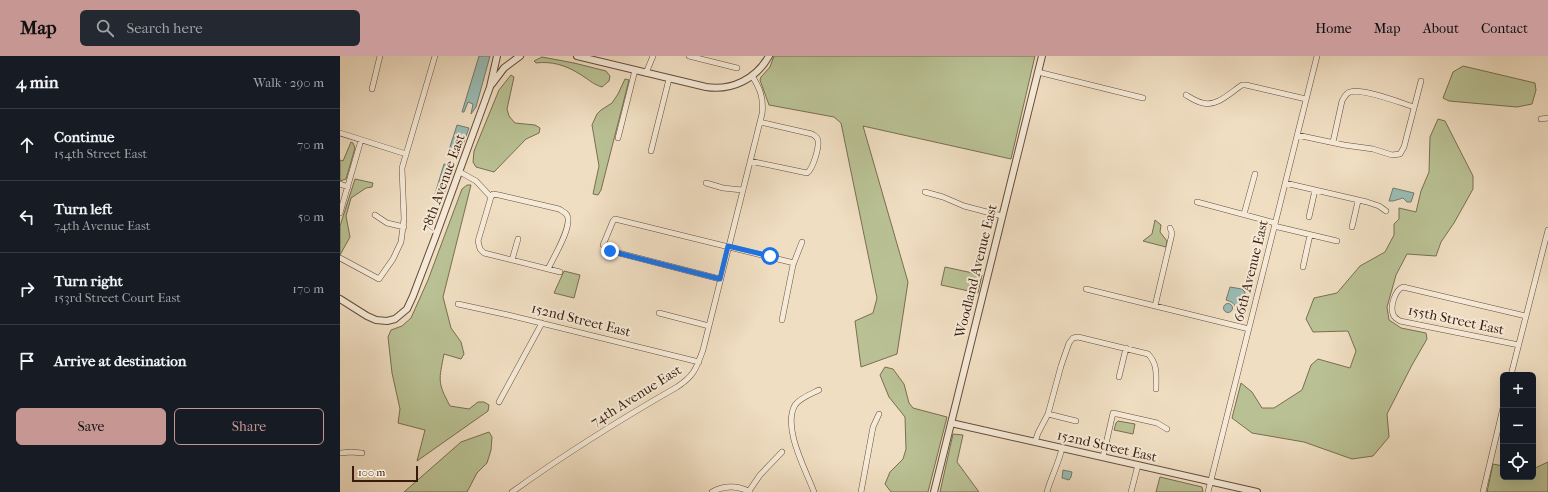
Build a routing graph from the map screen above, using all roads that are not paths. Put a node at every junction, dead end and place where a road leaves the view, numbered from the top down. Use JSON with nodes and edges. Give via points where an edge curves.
{"nodes":[{"id":1,"x":380,"y":56,"type":"edge"},
{"id":2,"x":435,"y":56,"type":"edge"},
{"id":3,"x":497,"y":56,"type":"edge"},
{"id":4,"x":520,"y":56,"type":"edge"},
{"id":5,"x":577,"y":56,"type":"edge"},
{"id":6,"x":653,"y":56,"type":"edge"},
{"id":7,"x":689,"y":56,"type":"edge"},
{"id":8,"x":769,"y":56,"type":"edge"},
{"id":9,"x":1042,"y":56,"type":"edge"},
{"id":10,"x":1317,"y":56,"type":"edge"},
{"id":11,"x":737,"y":68,"type":"dead end"},
{"id":12,"x":635,"y":70,"type":"junction"},
{"id":13,"x":1038,"y":72,"type":"junction"},
{"id":14,"x":646,"y":73,"type":"junction"},
{"id":15,"x":752,"y":76,"type":"junction"},
{"id":16,"x":669,"y":79,"type":"junction"},
{"id":17,"x":1421,"y":81,"type":"dead end"},
{"id":18,"x":490,"y":87,"type":"junction"},
{"id":19,"x":372,"y":89,"type":"dead end"},
{"id":20,"x":1186,"y":95,"type":"dead end"},
{"id":21,"x":1143,"y":98,"type":"dead end"},
{"id":22,"x":1306,"y":99,"type":"junction"},
{"id":23,"x":1414,"y":107,"type":"junction"},
{"id":24,"x":1548,"y":118,"type":"edge"},
{"id":25,"x":1541,"y":119,"type":"dead end"},
{"id":26,"x":760,"y":122,"type":"junction"},
{"id":27,"x":340,"y":133,"type":"edge"},
{"id":28,"x":1297,"y":135,"type":"junction"},
{"id":29,"x":618,"y":138,"type":"dead end"},
{"id":30,"x":361,"y":140,"type":"junction"},
{"id":31,"x":1333,"y":142,"type":"junction"},
{"id":32,"x":651,"y":151,"type":"dead end"},
{"id":33,"x":406,"y":154,"type":"junction"},
{"id":34,"x":750,"y":161,"type":"junction"},
{"id":35,"x":460,"y":172,"type":"junction"},
{"id":36,"x":1255,"y":174,"type":"dead end"},
{"id":37,"x":706,"y":183,"type":"dead end"},
{"id":38,"x":1286,"y":183,"type":"junction"},
{"id":39,"x":340,"y":184,"type":"edge"},
{"id":40,"x":348,"y":187,"type":"junction"},
{"id":41,"x":742,"y":190,"type":"junction"},
{"id":42,"x":1315,"y":190,"type":"junction"},
{"id":43,"x":925,"y":192,"type":"dead end"},
{"id":44,"x":491,"y":197,"type":"junction"},
{"id":45,"x":1358,"y":201,"type":"junction"},
{"id":46,"x":1197,"y":202,"type":"dead end"},
{"id":47,"x":1386,"y":212,"type":"dead end"},
{"id":48,"x":340,"y":213,"type":"edge"},
{"id":49,"x":1244,"y":214,"type":"junction"},
{"id":50,"x":375,"y":215,"type":"dead end"},
{"id":51,"x":1002,"y":216,"type":"junction"},
{"id":52,"x":1309,"y":217,"type":"dead end"},
{"id":53,"x":1275,"y":225,"type":"junction"},
{"id":54,"x":1352,"y":227,"type":"dead end"},
{"id":55,"x":404,"y":228,"type":"junction"},
{"id":56,"x":1170,"y":228,"type":"dead end"},
{"id":57,"x":1548,"y":230,"type":"edge"},
{"id":58,"x":1310,"y":235,"type":"junction"},
{"id":59,"x":518,"y":239,"type":"dead end"},
{"id":60,"x":1337,"y":241,"type":"dead end"},
{"id":61,"x":802,"y":242,"type":"dead end"},
{"id":62,"x":728,"y":246,"type":"junction"},
{"id":63,"x":340,"y":258,"type":"edge"},
{"id":64,"x":512,"y":260,"type":"junction"},
{"id":65,"x":794,"y":263,"type":"junction"},
{"id":66,"x":1303,"y":267,"type":"dead end"},
{"id":67,"x":548,"y":269,"type":"junction"},
{"id":68,"x":560,"y":272,"type":"dead end"},
{"id":69,"x":720,"y":279,"type":"junction"},
{"id":70,"x":1086,"y":289,"type":"dead end"},
{"id":71,"x":340,"y":299,"type":"edge"},
{"id":72,"x":458,"y":304,"type":"dead end"},
{"id":73,"x":1155,"y":306,"type":"junction"},
{"id":74,"x":658,"y":313,"type":"dead end"},
{"id":75,"x":1526,"y":316,"type":"junction"},
{"id":76,"x":782,"y":320,"type":"dead end"},
{"id":77,"x":542,"y":323,"type":"junction"},
{"id":78,"x":709,"y":326,"type":"junction"},
{"id":79,"x":1249,"y":329,"type":"junction"},
{"id":80,"x":1519,"y":345,"type":"junction"},
{"id":81,"x":1126,"y":348,"type":"junction"},
{"id":82,"x":699,"y":362,"type":"junction"},
{"id":83,"x":1512,"y":372,"type":"edge"},
{"id":84,"x":1119,"y":377,"type":"dead end"},
{"id":85,"x":1156,"y":389,"type":"dead end"},
{"id":86,"x":819,"y":390,"type":"dead end"},
{"id":87,"x":499,"y":402,"type":"dead end"},
{"id":88,"x":879,"y":414,"type":"dead end"},
{"id":89,"x":1048,"y":414,"type":"junction"},
{"id":90,"x":1076,"y":421,"type":"dead end"},
{"id":91,"x":1500,"y":421,"type":"edge"},
{"id":92,"x":952,"y":423,"type":"junction"},
{"id":93,"x":1167,"y":430,"type":"dead end"},
{"id":94,"x":1036,"y":442,"type":"junction"},
{"id":95,"x":1062,"y":448,"type":"junction"},
{"id":96,"x":782,"y":452,"type":"dead end"},
{"id":97,"x":340,"y":453,"type":"edge"},
{"id":98,"x":362,"y":454,"type":"dead end"},
{"id":99,"x":1103,"y":457,"type":"junction"},
{"id":100,"x":1138,"y":465,"type":"junction"},
{"id":101,"x":1211,"y":481,"type":"junction"},
{"id":102,"x":748,"y":491,"type":"edge"},
{"id":103,"x":512,"y":492,"type":"edge"},
{"id":104,"x":712,"y":492,"type":"edge"},
{"id":105,"x":814,"y":492,"type":"edge"},
{"id":106,"x":861,"y":492,"type":"edge"},
{"id":107,"x":934,"y":492,"type":"edge"},
{"id":108,"x":1047,"y":492,"type":"edge"},
{"id":109,"x":1131,"y":492,"type":"edge"},
{"id":110,"x":1208,"y":492,"type":"edge"},
{"id":111,"x":1257,"y":492,"type":"edge"},
{"id":112,"x":1483,"y":492,"type":"edge"}],
"edges":[{"from":1,"to":19,"type":"street"},
{"from":2,"to":33,"type":"street"},
{"from":3,"to":18,"type":"street","name":"78th Avenue East"},
{"from":4,"to":18,"type":"street","name":"78th Avenue East","via":[[504,68]]},
{"from":5,"to":12,"type":"street"},
{"from":6,"to":14,"type":"street"},
{"from":7,"to":11,"type":"street"},
{"from":8,"to":15,"type":"street"},
{"from":9,"to":13,"type":"street","name":"Woodland Avenue East"},
{"from":10,"to":22,"type":"street","name":"66th Avenue East"},
{"from":12,"to":14,"type":"street"},
{"from":12,"to":29,"type":"street"},
{"from":13,"to":21,"type":"street"},
{"from":13,"to":51,"type":"street","name":"Woodland Avenue East"},
{"from":14,"to":16,"type":"street"},
{"from":15,"to":16,"type":"street","via":[[734,85],[719,88]]},
{"from":15,"to":26,"type":"street","name":"74th Avenue East","via":[[762,99]]},
{"from":16,"to":32,"type":"street"},
{"from":17,"to":23,"type":"street"},
{"from":18,"to":35,"type":"street","name":"78th Avenue East"},
{"from":20,"to":22,"type":"street","via":[[1202,103],[1213,103],[1246,85]]},
{"from":22,"to":28,"type":"street","name":"66th Avenue East"},
{"from":23,"to":31,"type":"street","via":[[1400,154]]},
{"from":23,"to":31,"type":"street","via":[[1380,96],[1350,92],[1342,101]]},
{"from":24,"to":25,"type":"street"},
{"from":26,"to":34,"type":"street","name":"74th Avenue East"},
{"from":26,"to":34,"type":"street","via":[[806,132],[817,138],[812,167],[806,173]]},
{"from":27,"to":30,"type":"street"},
{"from":28,"to":31,"type":"street"},
{"from":28,"to":38,"type":"street","name":"66th Avenue East"},
{"from":30,"to":33,"type":"street"},
{"from":30,"to":40,"type":"street"},
{"from":33,"to":55,"type":"street","via":[[402,174]]},
{"from":34,"to":41,"type":"street","name":"74th Avenue East"},
{"from":35,"to":44,"type":"street","via":[[476,181]]},
{"from":35,"to":71,"type":"street","name":"78th Avenue East","via":[[417,288],[403,313],[395,319],[376,320]]},
{"from":36,"to":49,"type":"street"},
{"from":37,"to":41,"type":"street"},
{"from":38,"to":42,"type":"street"},
{"from":38,"to":53,"type":"street","name":"66th Avenue East"},
{"from":39,"to":40,"type":"street"},
{"from":40,"to":48,"type":"street"},
{"from":41,"to":62,"type":"street","name":"74th Avenue East"},
{"from":42,"to":45,"type":"street"},
{"from":42,"to":52,"type":"street"},
{"from":43,"to":51,"type":"street"},
{"from":44,"to":64,"type":"street","via":[[478,241],[480,249],[484,253]]},
{"from":44,"to":67,"type":"street","via":[[493,194],[499,194],[566,213],[566,230]]},
{"from":45,"to":47,"type":"street","via":[[1379,206]]},
{"from":45,"to":54,"type":"street"},
{"from":46,"to":49,"type":"street"},
{"from":49,"to":53,"type":"street"},
{"from":50,"to":55,"type":"street","via":[[392,225]]},
{"from":51,"to":92,"type":"street","name":"Woodland Avenue East"},
{"from":53,"to":58,"type":"street"},
{"from":53,"to":79,"type":"street","name":"66th Avenue East"},
{"from":55,"to":63,"type":"street","via":[[396,253],[379,279]]},
{"from":56,"to":73,"type":"street","via":[[1172,233]]},
{"from":57,"to":75,"type":"street"},
{"from":58,"to":60,"type":"street"},
{"from":58,"to":66,"type":"street"},
{"from":59,"to":64,"type":"street"},
{"from":61,"to":65,"type":"street"},
{"from":62,"to":65,"type":"street"},
{"from":62,"to":69,"type":"street","name":"74th Avenue East"},
{"from":62,"to":69,"type":"street","via":[[614,219],[603,245],[606,249],[619,254]]},
{"from":64,"to":67,"type":"street"},
{"from":65,"to":76,"type":"street"},
{"from":67,"to":68,"type":"street"},
{"from":69,"to":78,"type":"street","name":"74th Avenue East"},
{"from":70,"to":73,"type":"street"},
{"from":72,"to":77,"type":"street","name":"152nd Street East"},
{"from":73,"to":79,"type":"street"},
{"from":74,"to":78,"type":"street"},
{"from":75,"to":80,"type":"street"},
{"from":75,"to":80,"type":"street","name":"155th Street East","via":[[1403,287],[1398,289],[1392,309],[1394,316],[1400,321]]},
{"from":77,"to":82,"type":"street","name":"152nd Street East"},
{"from":77,"to":87,"type":"street"},
{"from":78,"to":82,"type":"street","name":"74th Avenue East"},
{"from":79,"to":101,"type":"street","name":"66th Avenue East"},
{"from":80,"to":83,"type":"street"},
{"from":81,"to":84,"type":"street"},
{"from":81,"to":85,"type":"street","via":[[1152,357],[1156,368]]},
{"from":81,"to":89,"type":"street","via":[[1078,337],[1071,340]]},
{"from":82,"to":103,"type":"street","name":"74th Avenue East","via":[[688,380],[558,460]]},
{"from":86,"to":105,"type":"street","via":[[796,404],[792,420],[796,449]]},
{"from":88,"to":106,"type":"street","via":[[873,428]]},
{"from":89,"to":90,"type":"street"},
{"from":89,"to":94,"type":"street"},
{"from":91,"to":112,"type":"street"},
{"from":92,"to":94,"type":"street","name":"152nd Street East"},
{"from":92,"to":107,"type":"street","name":"Woodland Avenue East"},
{"from":93,"to":99,"type":"street","via":[[1158,423],[1113,414]]},
{"from":94,"to":95,"type":"street","name":"152nd Street East"},
{"from":95,"to":99,"type":"street","name":"152nd Street East"},
{"from":95,"to":108,"type":"street"},
{"from":96,"to":102,"type":"street"},
{"from":97,"to":98,"type":"street"},
{"from":99,"to":100,"type":"street","name":"152nd Street East"},
{"from":100,"to":101,"type":"street","name":"152nd Street East"},
{"from":100,"to":109,"type":"street"},
{"from":101,"to":110,"type":"street","name":"66th Avenue East"},
{"from":101,"to":111,"type":"street","name":"152nd Street East"},
{"from":102,"to":104,"type":"street","via":[[729,486]]}]}
